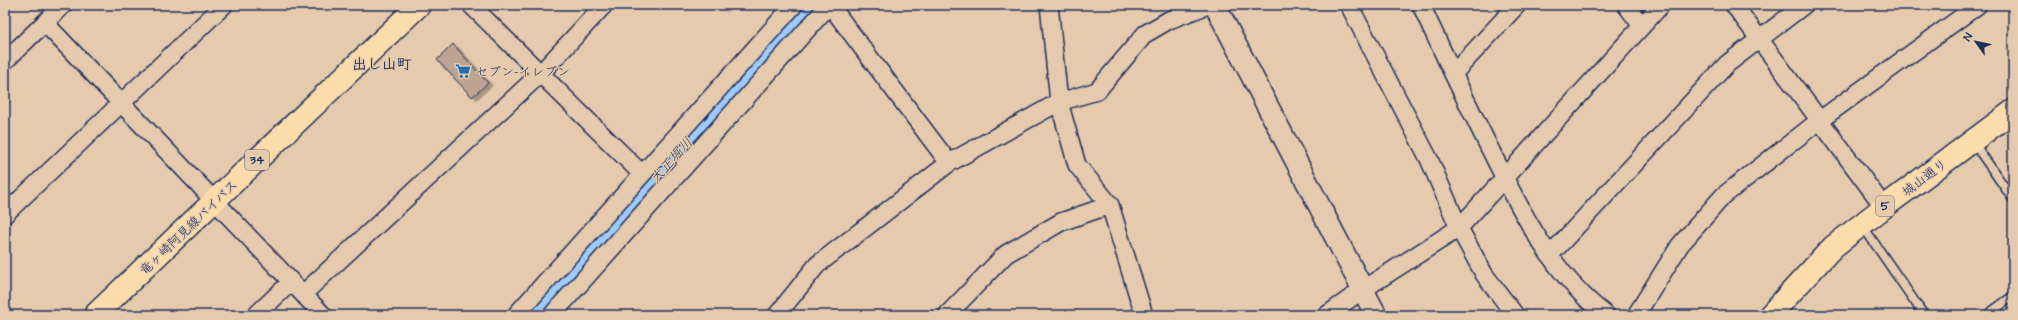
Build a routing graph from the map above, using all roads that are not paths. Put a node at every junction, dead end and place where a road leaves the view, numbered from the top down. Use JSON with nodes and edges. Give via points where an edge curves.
{"nodes":[{"id":1,"x":63,"y":5,"type":"edge"},
{"id":2,"x":224,"y":5,"type":"edge"},
{"id":3,"x":419,"y":5,"type":"edge"},
{"id":4,"x":471,"y":5,"type":"edge"},
{"id":5,"x":604,"y":5,"type":"edge"},
{"id":6,"x":794,"y":5,"type":"edge"},
{"id":7,"x":830,"y":5,"type":"edge"},
{"id":8,"x":1049,"y":5,"type":"edge"},
{"id":9,"x":1208,"y":5,"type":"edge"},
{"id":10,"x":1215,"y":5,"type":"edge"},
{"id":11,"x":1349,"y":5,"type":"edge"},
{"id":12,"x":1421,"y":5,"type":"edge"},
{"id":13,"x":1517,"y":5,"type":"edge"},
{"id":14,"x":1626,"y":5,"type":"edge"},
{"id":15,"x":1661,"y":5,"type":"edge"},
{"id":16,"x":1734,"y":5,"type":"edge"},
{"id":17,"x":1804,"y":5,"type":"edge"},
{"id":18,"x":1978,"y":5,"type":"edge"},
{"id":19,"x":44,"y":23,"type":"junction"},
{"id":20,"x":1642,"y":26,"type":"junction"},
{"id":21,"x":1759,"y":39,"type":"junction"},
{"id":22,"x":5,"y":61,"type":"edge"},
{"id":23,"x":541,"y":73,"type":"junction"},
{"id":24,"x":1452,"y":74,"type":"junction"},
{"id":25,"x":1059,"y":102,"type":"junction"},
{"id":26,"x":121,"y":103,"type":"junction"},
{"id":27,"x":2013,"y":111,"type":"edge"},
{"id":28,"x":1820,"y":120,"type":"junction"},
{"id":29,"x":1973,"y":141,"type":"junction"},
{"id":30,"x":949,"y":163,"type":"junction"},
{"id":31,"x":642,"y":174,"type":"junction"},
{"id":32,"x":1504,"y":178,"type":"junction"},
{"id":33,"x":2013,"y":199,"type":"edge"},
{"id":34,"x":215,"y":201,"type":"junction"},
{"id":35,"x":1110,"y":205,"type":"junction"},
{"id":36,"x":1884,"y":207,"type":"junction"},
{"id":37,"x":5,"y":214,"type":"edge"},
{"id":38,"x":1862,"y":224,"type":"junction"},
{"id":39,"x":1459,"y":228,"type":"junction"},
{"id":40,"x":1550,"y":255,"type":"junction"},
{"id":41,"x":297,"y":288,"type":"junction"},
{"id":42,"x":1362,"y":290,"type":"junction"},
{"id":43,"x":2013,"y":296,"type":"edge"},
{"id":44,"x":95,"y":315,"type":"edge"},
{"id":45,"x":256,"y":315,"type":"edge"},
{"id":46,"x":323,"y":315,"type":"edge"},
{"id":47,"x":516,"y":315,"type":"edge"},
{"id":48,"x":552,"y":315,"type":"edge"},
{"id":49,"x":777,"y":315,"type":"edge"},
{"id":50,"x":947,"y":315,"type":"edge"},
{"id":51,"x":1144,"y":315,"type":"edge"},
{"id":52,"x":1327,"y":315,"type":"edge"},
{"id":53,"x":1376,"y":315,"type":"edge"},
{"id":54,"x":1514,"y":315,"type":"edge"},
{"id":55,"x":1606,"y":315,"type":"edge"},
{"id":56,"x":1636,"y":315,"type":"edge"},
{"id":57,"x":1770,"y":315,"type":"edge"},
{"id":58,"x":1924,"y":315,"type":"edge"},
{"id":59,"x":1987,"y":315,"type":"edge"}],
"edges":[{"from":1,"to":19,"type":"street"},
{"from":2,"to":26,"type":"street"},
{"from":3,"to":34,"type":"main road","name":"竜ヶ崎阿見線バイパス","number":"34"},
{"from":4,"to":23,"type":"street"},
{"from":5,"to":23,"type":"street"},
{"from":6,"to":31,"type":"street"},
{"from":7,"to":30,"type":"street"},
{"from":7,"to":48,"type":"street"},
{"from":8,"to":25,"type":"street"},
{"from":9,"to":25,"type":"street","via":[[1169,20],[1145,34],[1097,91]]},
{"from":10,"to":42,"type":"street"},
{"from":11,"to":39,"type":"street","via":[[1429,159]]},
{"from":12,"to":24,"type":"street"},
{"from":13,"to":24,"type":"street"},
{"from":14,"to":20,"type":"street"},
{"from":15,"to":20,"type":"street"},
{"from":16,"to":21,"type":"street"},
{"from":17,"to":21,"type":"street"},
{"from":18,"to":28,"type":"street"},
{"from":19,"to":22,"type":"street"},
{"from":19,"to":26,"type":"street"},
{"from":20,"to":32,"type":"street"},
{"from":21,"to":28,"type":"street"},
{"from":21,"to":40,"type":"street","via":[[1727,64]]},
{"from":23,"to":31,"type":"street"},
{"from":23,"to":41,"type":"street"},
{"from":24,"to":32,"type":"street"},
{"from":25,"to":30,"type":"street"},
{"from":25,"to":35,"type":"street","via":[[1077,165]]},
{"from":26,"to":34,"type":"street"},
{"from":26,"to":37,"type":"street"},
{"from":27,"to":29,"type":"main road","name":"城山通り","number":"5"},
{"from":28,"to":36,"type":"street"},
{"from":28,"to":56,"type":"street","via":[[1723,196],[1680,245]]},
{"from":29,"to":33,"type":"lane"},
{"from":29,"to":36,"type":"main road","name":"城山通り","number":"5"},
{"from":30,"to":49,"type":"street","via":[[818,265]]},
{"from":31,"to":47,"type":"street"},
{"from":32,"to":39,"type":"street"},
{"from":32,"to":40,"type":"street"},
{"from":34,"to":41,"type":"street"},
{"from":34,"to":44,"type":"main road","name":"竜ヶ崎阿見線バイパス","number":"34"},
{"from":35,"to":50,"type":"street","via":[[1061,222],[1006,254]]},
{"from":35,"to":51,"type":"street"},
{"from":36,"to":38,"type":"main road","name":"城山通り","number":"5"},
{"from":38,"to":57,"type":"main road","name":"城山通り","number":"5","via":[[1833,247]]},
{"from":38,"to":58,"type":"lane"},
{"from":39,"to":42,"type":"street"},
{"from":39,"to":54,"type":"street","via":[[1484,274]]},
{"from":40,"to":55,"type":"street","via":[[1563,275],[1589,302]]},
{"from":41,"to":45,"type":"street"},
{"from":41,"to":46,"type":"street"},
{"from":42,"to":52,"type":"street"},
{"from":42,"to":53,"type":"street"},
{"from":43,"to":59,"type":"lane"}]}
